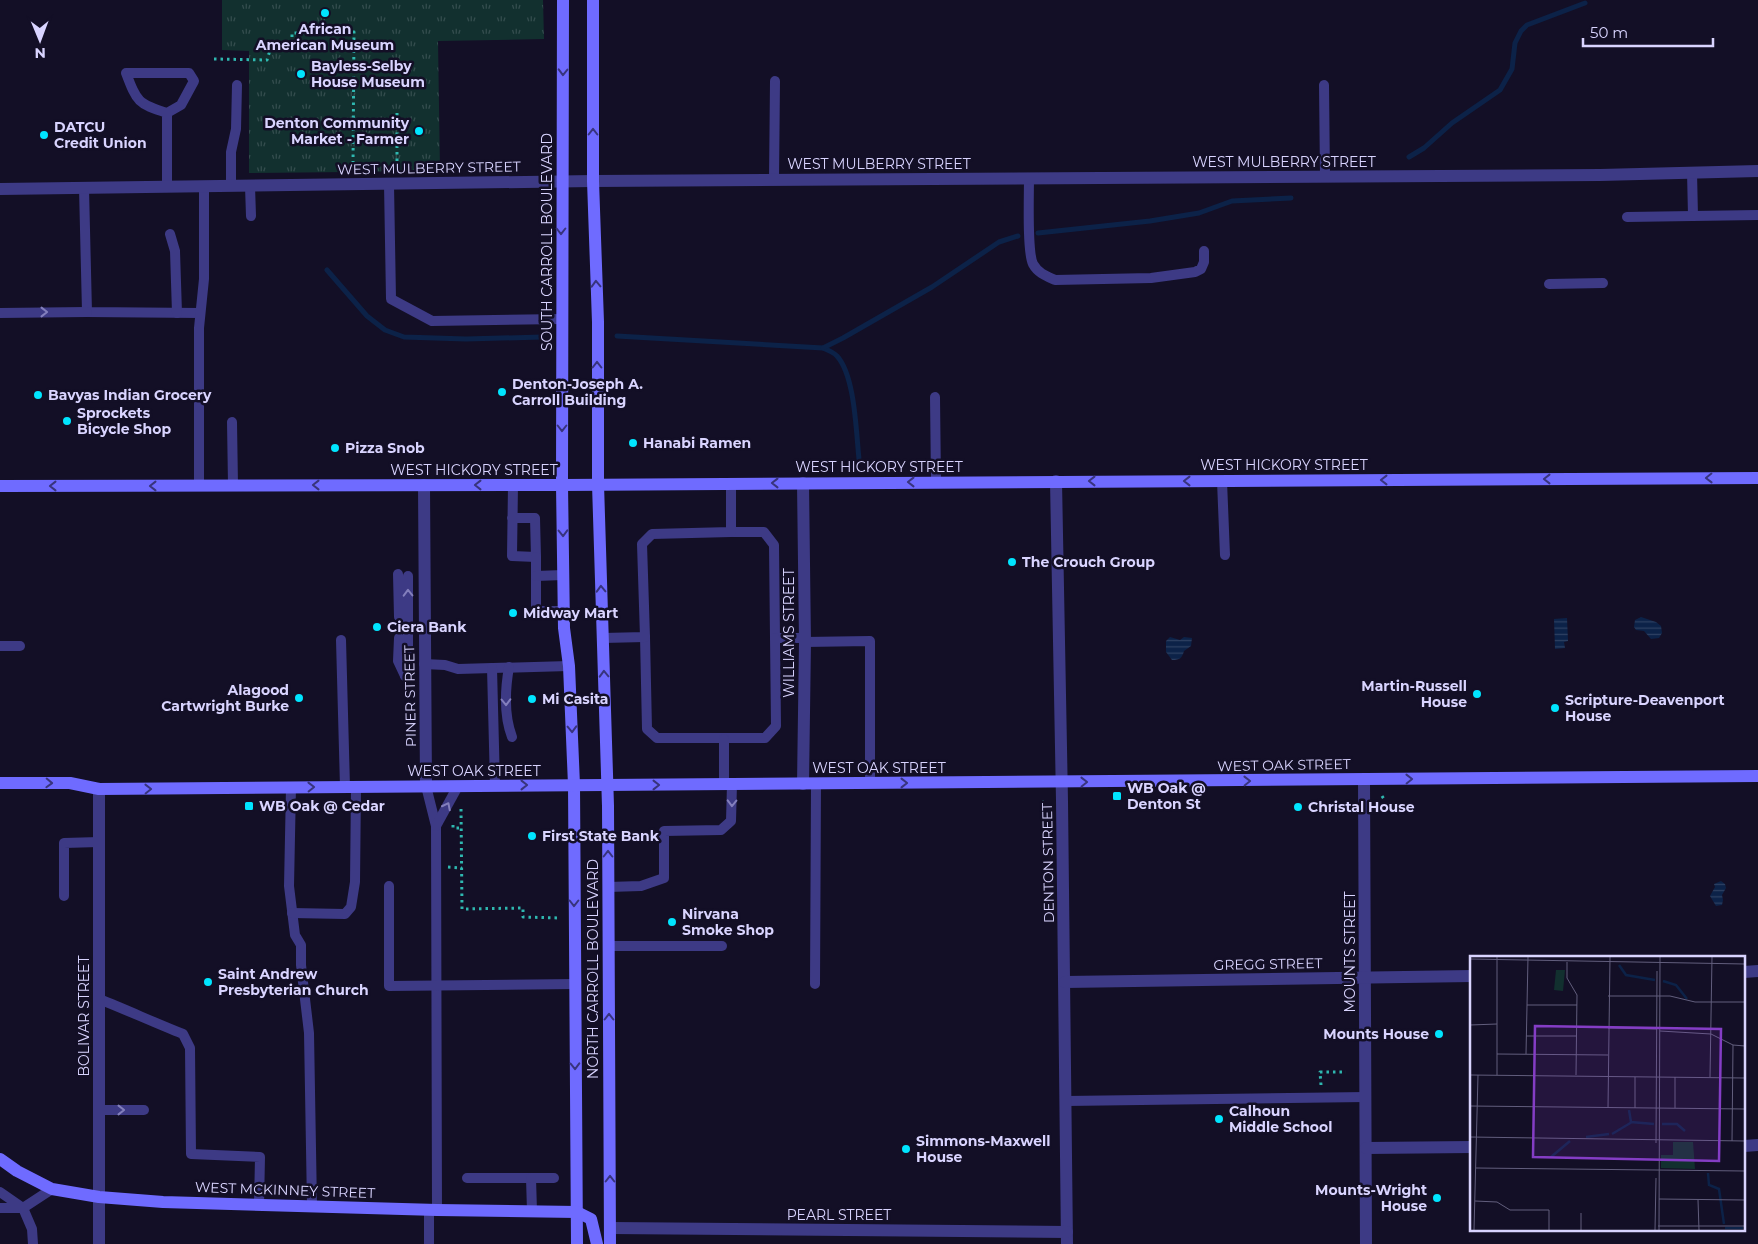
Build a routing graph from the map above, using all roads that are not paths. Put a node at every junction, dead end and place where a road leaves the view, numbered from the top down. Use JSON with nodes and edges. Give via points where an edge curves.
{"nodes":[{"id":1,"x":563,"y":0,"type":"edge"},
{"id":2,"x":593,"y":0,"type":"edge"},
{"id":3,"x":775,"y":81,"type":"dead end"},
{"id":4,"x":237,"y":85,"type":"dead end"},
{"id":5,"x":1324,"y":85,"type":"dead end"},
{"id":6,"x":167,"y":113,"type":"junction"},
{"id":7,"x":1758,"y":171,"type":"edge"},
{"id":8,"x":1692,"y":172,"type":"junction"},
{"id":9,"x":1325,"y":177,"type":"junction"},
{"id":10,"x":1029,"y":178,"type":"junction"},
{"id":11,"x":774,"y":180,"type":"junction"},
{"id":12,"x":593,"y":181,"type":"junction"},
{"id":13,"x":562,"y":182,"type":"junction"},
{"id":14,"x":389,"y":184,"type":"junction"},
{"id":15,"x":204,"y":186,"type":"junction"},
{"id":16,"x":231,"y":186,"type":"junction"},
{"id":17,"x":250,"y":186,"type":"junction"},
{"id":18,"x":167,"y":187,"type":"junction"},
{"id":19,"x":84,"y":188,"type":"junction"},
{"id":20,"x":0,"y":190,"type":"edge"},
{"id":21,"x":1758,"y":215,"type":"edge"},
{"id":22,"x":251,"y":216,"type":"dead end"},
{"id":23,"x":1693,"y":216,"type":"junction"},
{"id":24,"x":1627,"y":217,"type":"dead end"},
{"id":25,"x":170,"y":234,"type":"dead end"},
{"id":26,"x":1204,"y":251,"type":"dead end"},
{"id":27,"x":1603,"y":283,"type":"dead end"},
{"id":28,"x":1549,"y":284,"type":"dead end"},
{"id":29,"x":87,"y":312,"type":"junction"},
{"id":30,"x":0,"y":313,"type":"edge"},
{"id":31,"x":177,"y":313,"type":"junction"},
{"id":32,"x":200,"y":313,"type":"junction"},
{"id":33,"x":562,"y":319,"type":"junction"},
{"id":34,"x":935,"y":397,"type":"dead end"},
{"id":35,"x":232,"y":422,"type":"dead end"},
{"id":36,"x":1758,"y":478,"type":"edge"},
{"id":37,"x":1056,"y":481,"type":"junction"},
{"id":38,"x":1222,"y":481,"type":"junction"},
{"id":39,"x":936,"y":482,"type":"junction"},
{"id":40,"x":731,"y":483,"type":"junction"},
{"id":41,"x":803,"y":483,"type":"junction"},
{"id":42,"x":598,"y":484,"type":"junction"},
{"id":43,"x":199,"y":485,"type":"junction"},
{"id":44,"x":233,"y":485,"type":"junction"},
{"id":45,"x":424,"y":485,"type":"junction"},
{"id":46,"x":513,"y":485,"type":"junction"},
{"id":47,"x":562,"y":485,"type":"junction"},
{"id":48,"x":0,"y":486,"type":"edge"},
{"id":49,"x":512,"y":518,"type":"junction"},
{"id":50,"x":731,"y":532,"type":"junction"},
{"id":51,"x":536,"y":556,"type":"junction"},
{"id":52,"x":1225,"y":556,"type":"dead end"},
{"id":53,"x":563,"y":575,"type":"junction"},
{"id":54,"x":536,"y":576,"type":"junction"},
{"id":55,"x":563,"y":611,"type":"junction"},
{"id":56,"x":398,"y":617,"type":"dead end"},
{"id":57,"x":645,"y":637,"type":"junction"},
{"id":58,"x":399,"y":638,"type":"dead end"},
{"id":59,"x":603,"y":638,"type":"junction"},
{"id":60,"x":775,"y":638,"type":"junction"},
{"id":61,"x":341,"y":640,"type":"dead end"},
{"id":62,"x":805,"y":640,"type":"junction"},
{"id":63,"x":0,"y":646,"type":"edge"},
{"id":64,"x":20,"y":646,"type":"dead end"},
{"id":65,"x":424,"y":664,"type":"junction"},
{"id":66,"x":569,"y":666,"type":"junction"},
{"id":67,"x":509,"y":667,"type":"junction"},
{"id":68,"x":492,"y":668,"type":"junction"},
{"id":69,"x":512,"y":737,"type":"dead end"},
{"id":70,"x":724,"y":739,"type":"junction"},
{"id":71,"x":1758,"y":776,"type":"edge"},
{"id":72,"x":1364,"y":780,"type":"junction"},
{"id":73,"x":1062,"y":782,"type":"junction"},
{"id":74,"x":0,"y":783,"type":"edge"},
{"id":75,"x":870,"y":783,"type":"junction"},
{"id":76,"x":728,"y":784,"type":"junction"},
{"id":77,"x":809,"y":784,"type":"junction"},
{"id":78,"x":574,"y":785,"type":"junction"},
{"id":79,"x":607,"y":785,"type":"junction"},
{"id":80,"x":426,"y":786,"type":"junction"},
{"id":81,"x":458,"y":786,"type":"junction"},
{"id":82,"x":495,"y":786,"type":"junction"},
{"id":83,"x":291,"y":787,"type":"junction"},
{"id":84,"x":351,"y":787,"type":"junction"},
{"id":85,"x":99,"y":789,"type":"junction"},
{"id":86,"x":436,"y":826,"type":"junction"},
{"id":87,"x":99,"y":842,"type":"junction"},
{"id":88,"x":389,"y":886,"type":"dead end"},
{"id":89,"x":608,"y":887,"type":"junction"},
{"id":90,"x":64,"y":896,"type":"dead end"},
{"id":91,"x":292,"y":913,"type":"junction"},
{"id":92,"x":608,"y":946,"type":"junction"},
{"id":93,"x":722,"y":946,"type":"dead end"},
{"id":94,"x":1470,"y":976,"type":"edge"},
{"id":95,"x":1366,"y":977,"type":"junction"},
{"id":96,"x":1065,"y":982,"type":"junction"},
{"id":97,"x":575,"y":984,"type":"junction"},
{"id":98,"x":815,"y":984,"type":"dead end"},
{"id":99,"x":435,"y":985,"type":"junction"},
{"id":100,"x":99,"y":999,"type":"junction"},
{"id":101,"x":1366,"y":1097,"type":"junction"},
{"id":102,"x":1066,"y":1101,"type":"junction"},
{"id":103,"x":98,"y":1110,"type":"junction"},
{"id":104,"x":144,"y":1110,"type":"dead end"},
{"id":105,"x":1470,"y":1147,"type":"edge"},
{"id":106,"x":1366,"y":1148,"type":"junction"},
{"id":107,"x":0,"y":1159,"type":"edge"},
{"id":108,"x":467,"y":1178,"type":"dead end"},
{"id":109,"x":531,"y":1178,"type":"junction"},
{"id":110,"x":554,"y":1178,"type":"dead end"},
{"id":111,"x":52,"y":1189,"type":"junction"},
{"id":112,"x":0,"y":1192,"type":"edge"},
{"id":113,"x":99,"y":1196,"type":"junction"},
{"id":114,"x":259,"y":1205,"type":"junction"},
{"id":115,"x":312,"y":1206,"type":"junction"},
{"id":116,"x":0,"y":1208,"type":"edge"},
{"id":117,"x":23,"y":1208,"type":"junction"},
{"id":118,"x":433,"y":1210,"type":"junction"},
{"id":119,"x":532,"y":1211,"type":"junction"},
{"id":120,"x":577,"y":1212,"type":"junction"},
{"id":121,"x":610,"y":1228,"type":"junction"},
{"id":122,"x":1067,"y":1238,"type":"edge"},
{"id":123,"x":33,"y":1244,"type":"edge"},
{"id":124,"x":99,"y":1244,"type":"edge"},
{"id":125,"x":429,"y":1244,"type":"edge"},
{"id":126,"x":577,"y":1244,"type":"edge"},
{"id":127,"x":597,"y":1244,"type":"edge"},
{"id":128,"x":610,"y":1244,"type":"edge"},
{"id":129,"x":1366,"y":1244,"type":"edge"}],
"edges":[{"from":1,"to":13,"type":"main road","name":"SOUTH CARROLL BOULEVARD","one_way":true},
{"from":12,"to":2,"type":"main road","one_way":true},
{"from":3,"to":11,"type":"lane"},
{"from":4,"to":16,"type":"lane"},
{"from":5,"to":9,"type":"lane"},
{"from":6,"to":6,"type":"lane","via":[[181,104],[190,89],[194,81],[189,73],[126,73],[133,93],[144,106]]},
{"from":6,"to":18,"type":"lane"},
{"from":7,"to":8,"type":"street","name":"WEST MULBERRY STREET"},
{"from":8,"to":9,"type":"street","name":"WEST MULBERRY STREET"},
{"from":8,"to":23,"type":"lane"},
{"from":9,"to":10,"type":"street","name":"WEST MULBERRY STREET"},
{"from":10,"to":11,"type":"street","name":"WEST MULBERRY STREET"},
{"from":10,"to":26,"type":"lane","via":[[1033,264],[1043,275],[1054,280],[1151,278],[1194,272],[1201,269]]},
{"from":11,"to":12,"type":"street","name":"WEST MULBERRY STREET"},
{"from":12,"to":13,"type":"street","name":"WEST MULBERRY STREET"},
{"from":42,"to":12,"type":"main road","one_way":true,"via":[[598,322]]},
{"from":13,"to":14,"type":"street","name":"WEST MULBERRY STREET"},
{"from":13,"to":33,"type":"main road","name":"SOUTH CARROLL BOULEVARD","one_way":true},
{"from":14,"to":17,"type":"street","name":"WEST MULBERRY STREET"},
{"from":14,"to":33,"type":"lane","via":[[391,299],[432,321]]},
{"from":15,"to":16,"type":"street","name":"WEST MULBERRY STREET"},
{"from":15,"to":18,"type":"street","name":"WEST MULBERRY STREET"},
{"from":15,"to":32,"type":"lane","via":[[204,279]]},
{"from":16,"to":17,"type":"street","name":"WEST MULBERRY STREET"},
{"from":17,"to":22,"type":"lane"},
{"from":18,"to":19,"type":"street","name":"WEST MULBERRY STREET"},
{"from":19,"to":20,"type":"street","name":"WEST MULBERRY STREET"},
{"from":19,"to":29,"type":"lane"},
{"from":21,"to":23,"type":"lane"},
{"from":23,"to":24,"type":"lane"},
{"from":25,"to":31,"type":"lane","via":[[175,251]]},
{"from":27,"to":28,"type":"lane"},
{"from":30,"to":29,"type":"lane","one_way":true},
{"from":29,"to":31,"type":"lane"},
{"from":31,"to":32,"type":"lane"},
{"from":32,"to":43,"type":"lane"},
{"from":33,"to":47,"type":"main road","name":"SOUTH CARROLL BOULEVARD","one_way":true},
{"from":34,"to":39,"type":"lane"},
{"from":35,"to":44,"type":"lane"},
{"from":36,"to":38,"type":"main road","name":"WEST HICKORY STREET","one_way":true},
{"from":38,"to":37,"type":"main road","name":"WEST HICKORY STREET","one_way":true},
{"from":37,"to":39,"type":"main road","name":"WEST HICKORY STREET"},
{"from":37,"to":73,"type":"street","name":"DENTON STREET"},
{"from":38,"to":52,"type":"lane"},
{"from":39,"to":41,"type":"main road","name":"WEST HICKORY STREET","one_way":true},
{"from":41,"to":40,"type":"main road","name":"WEST HICKORY STREET","one_way":true},
{"from":40,"to":42,"type":"main road","name":"WEST HICKORY STREET"},
{"from":40,"to":50,"type":"lane"},
{"from":41,"to":62,"type":"street","name":"WILLIAMS STREET"},
{"from":42,"to":47,"type":"main road","name":"WEST HICKORY STREET"},
{"from":59,"to":42,"type":"main road","name":"NORTH CARROLL BOULEVARD","one_way":true},
{"from":43,"to":44,"type":"main road","name":"WEST HICKORY STREET"},
{"from":43,"to":48,"type":"main road","name":"WEST HICKORY STREET","one_way":true},
{"from":45,"to":44,"type":"main road","name":"WEST HICKORY STREET","one_way":true},
{"from":46,"to":45,"type":"main road","name":"WEST HICKORY STREET","one_way":true},
{"from":45,"to":65,"type":"street","name":"PINER STREET"},
{"from":46,"to":47,"type":"main road","name":"WEST HICKORY STREET"},
{"from":46,"to":49,"type":"lane"},
{"from":47,"to":53,"type":"main road","name":"NORTH CARROLL BOULEVARD","one_way":true},
{"from":49,"to":51,"type":"lane","via":[[535,518]]},
{"from":49,"to":51,"type":"lane","via":[[512,556]]},
{"from":50,"to":57,"type":"lane","via":[[652,534],[642,544]]},
{"from":50,"to":60,"type":"lane","via":[[764,532],[774,545]]},
{"from":51,"to":54,"type":"lane"},
{"from":53,"to":54,"type":"lane"},
{"from":53,"to":55,"type":"main road","name":"NORTH CARROLL BOULEVARD"},
{"from":54,"to":55,"type":"lane","via":[[536,611]]},
{"from":55,"to":66,"type":"main road","name":"NORTH CARROLL BOULEVARD"},
{"from":58,"to":56,"type":"lane","one_way":true,"via":[[398,661],[405,676],[408,660],[403,575]]},
{"from":57,"to":59,"type":"lane"},
{"from":57,"to":70,"type":"lane","via":[[647,729],[657,738]]},
{"from":79,"to":59,"type":"main road","name":"NORTH CARROLL BOULEVARD","one_way":true},
{"from":60,"to":62,"type":"lane"},
{"from":60,"to":70,"type":"lane","via":[[776,726],[765,738]]},
{"from":61,"to":84,"type":"lane"},
{"from":62,"to":75,"type":"lane","via":[[870,641]]},
{"from":62,"to":77,"type":"street","name":"WILLIAMS STREET"},
{"from":63,"to":64,"type":"lane"},
{"from":65,"to":68,"type":"lane","via":[[458,669]]},
{"from":65,"to":80,"type":"street","name":"PINER STREET"},
{"from":66,"to":67,"type":"lane"},
{"from":66,"to":78,"type":"main road","name":"NORTH CARROLL BOULEVARD","one_way":true},
{"from":67,"to":68,"type":"lane"},
{"from":67,"to":69,"type":"lane","one_way":true,"via":[[507,723]]},
{"from":68,"to":82,"type":"lane"},
{"from":70,"to":76,"type":"lane"},
{"from":72,"to":71,"type":"main road","name":"WEST OAK STREET","one_way":true},
{"from":73,"to":72,"type":"main road","name":"WEST OAK STREET","one_way":true},
{"from":72,"to":95,"type":"street","name":"MOUNTS STREET"},
{"from":75,"to":73,"type":"main road","name":"WEST OAK STREET","one_way":true},
{"from":73,"to":96,"type":"street","name":"DENTON STREET"},
{"from":74,"to":85,"type":"main road","name":"WEST OAK STREET","one_way":true,"via":[[70,783]]},
{"from":75,"to":77,"type":"main road","name":"WEST OAK STREET"},
{"from":76,"to":77,"type":"main road","name":"WEST OAK STREET"},
{"from":79,"to":76,"type":"main road","name":"WEST OAK STREET","one_way":true},
{"from":76,"to":89,"type":"lane","one_way":true,"via":[[731,821],[721,830],[664,832],[664,878],[641,886]]},
{"from":77,"to":98,"type":"lane"},
{"from":78,"to":79,"type":"main road","name":"WEST OAK STREET"},
{"from":82,"to":78,"type":"main road","name":"WEST OAK STREET","one_way":true},
{"from":78,"to":97,"type":"main road","name":"NORTH CARROLL BOULEVARD","one_way":true},
{"from":89,"to":79,"type":"main road","name":"NORTH CARROLL BOULEVARD","one_way":true},
{"from":80,"to":81,"type":"main road","name":"WEST OAK STREET"},
{"from":80,"to":84,"type":"main road","name":"WEST OAK STREET"},
{"from":80,"to":86,"type":"lane"},
{"from":81,"to":82,"type":"main road","name":"WEST OAK STREET"},
{"from":86,"to":81,"type":"lane","one_way":true},
{"from":83,"to":84,"type":"main road","name":"WEST OAK STREET","one_way":true},
{"from":85,"to":83,"type":"main road","name":"WEST OAK STREET","one_way":true},
{"from":83,"to":91,"type":"lane","via":[[289,886]]},
{"from":84,"to":91,"type":"lane","via":[[355,882],[351,907],[345,914]]},
{"from":85,"to":87,"type":"street","name":"BOLIVAR STREET"},
{"from":86,"to":99,"type":"lane"},
{"from":87,"to":90,"type":"lane","via":[[64,842]]},
{"from":87,"to":100,"type":"street","name":"BOLIVAR STREET"},
{"from":88,"to":99,"type":"lane","via":[[389,986]]},
{"from":89,"to":92,"type":"main road","name":"NORTH CARROLL BOULEVARD"},
{"from":91,"to":115,"type":"lane","via":[[295,935],[301,945],[309,1033]]},
{"from":92,"to":93,"type":"lane"},
{"from":121,"to":92,"type":"main road","name":"NORTH CARROLL BOULEVARD","one_way":true},
{"from":94,"to":95,"type":"street","name":"GREGG STREET"},
{"from":95,"to":96,"type":"street","name":"GREGG STREET"},
{"from":95,"to":101,"type":"street","name":"MOUNTS STREET"},
{"from":96,"to":102,"type":"street","name":"DENTON STREET"},
{"from":97,"to":99,"type":"lane"},
{"from":97,"to":120,"type":"main road","name":"NORTH CARROLL BOULEVARD","one_way":true},
{"from":99,"to":118,"type":"lane"},
{"from":100,"to":103,"type":"street","name":"BOLIVAR STREET"},
{"from":100,"to":114,"type":"lane","via":[[184,1034],[190,1048],[191,1154],[260,1157]]},
{"from":101,"to":102,"type":"lane"},
{"from":101,"to":106,"type":"street","name":"MOUNTS STREET"},
{"from":102,"to":122,"type":"street","name":"DENTON STREET"},
{"from":103,"to":104,"type":"lane","one_way":true},
{"from":103,"to":113,"type":"street","name":"BOLIVAR STREET"},
{"from":105,"to":106,"type":"street"},
{"from":106,"to":129,"type":"street","name":"MOUNTS STREET"},
{"from":107,"to":111,"type":"main road","name":"WEST MCKINNEY STREET"},
{"from":108,"to":109,"type":"lane"},
{"from":109,"to":110,"type":"lane"},
{"from":109,"to":119,"type":"lane"},
{"from":111,"to":113,"type":"main road","name":"WEST MCKINNEY STREET"},
{"from":111,"to":117,"type":"lane"},
{"from":112,"to":117,"type":"lane"},
{"from":113,"to":114,"type":"main road","name":"WEST MCKINNEY STREET"},
{"from":113,"to":124,"type":"street","name":"BOLIVAR STREET"},
{"from":114,"to":115,"type":"main road","name":"WEST MCKINNEY STREET"},
{"from":115,"to":118,"type":"main road","name":"WEST MCKINNEY STREET"},
{"from":116,"to":117,"type":"lane"},
{"from":117,"to":123,"type":"lane","via":[[32,1229]]},
{"from":118,"to":119,"type":"main road","name":"WEST MCKINNEY STREET"},
{"from":118,"to":125,"type":"lane"},
{"from":119,"to":120,"type":"main road","name":"WEST MCKINNEY STREET"},
{"from":120,"to":126,"type":"main road","name":"NORTH CARROLL BOULEVARD"},
{"from":120,"to":127,"type":"main road","via":[[591,1219]]},
{"from":121,"to":122,"type":"street","name":"PEARL STREET"},
{"from":121,"to":128,"type":"main road","name":"NORTH CARROLL BOULEVARD"}]}
